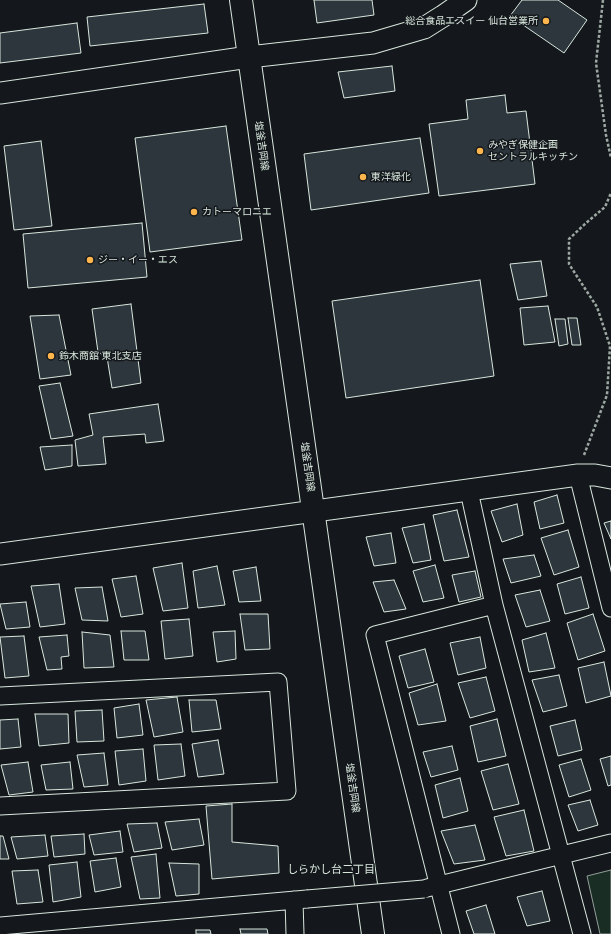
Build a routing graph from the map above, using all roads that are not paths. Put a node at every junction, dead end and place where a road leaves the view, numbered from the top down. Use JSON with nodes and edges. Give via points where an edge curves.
{"nodes":[{"id":1,"x":241,"y":0,"type":"edge"},
{"id":2,"x":466,"y":0,"type":"edge"},
{"id":3,"x":249,"y":57,"type":"junction"},
{"id":4,"x":0,"y":93,"type":"edge"},
{"id":5,"x":577,"y":466,"type":"junction"},
{"id":6,"x":611,"y":478,"type":"edge"},
{"id":7,"x":469,"y":491,"type":"junction"},
{"id":8,"x":313,"y":512,"type":"junction"},
{"id":9,"x":0,"y":554,"type":"edge"},
{"id":10,"x":494,"y":605,"type":"junction"},
{"id":11,"x":611,"y":608,"type":"edge"},
{"id":12,"x":0,"y":696,"type":"edge"},
{"id":13,"x":0,"y":806,"type":"edge"},
{"id":14,"x":611,"y":843,"type":"edge"},
{"id":15,"x":561,"y":856,"type":"junction"},
{"id":16,"x":431,"y":887,"type":"junction"},
{"id":17,"x":300,"y":900,"type":"junction"},
{"id":18,"x":0,"y":926,"type":"edge"},
{"id":19,"x":295,"y":934,"type":"edge"},
{"id":20,"x":373,"y":934,"type":"edge"},
{"id":21,"x":451,"y":934,"type":"edge"},
{"id":22,"x":582,"y":934,"type":"edge"}],
"edges":[{"from":1,"to":3,"type":"main road","name":"塩釜吉岡線"},
{"from":2,"to":3,"type":"street","via":[[424,28],[373,43]]},
{"from":3,"to":4,"type":"street"},
{"from":3,"to":8,"type":"main road","name":"塩釜吉岡線"},
{"from":5,"to":6,"type":"street","via":[[595,475]]},
{"from":5,"to":7,"type":"street"},
{"from":5,"to":11,"type":"street"},
{"from":7,"to":8,"type":"street"},
{"from":7,"to":10,"type":"street"},
{"from":8,"to":9,"type":"street"},
{"from":8,"to":20,"type":"main road","name":"塩釜吉岡線"},
{"from":10,"to":15,"type":"street"},
{"from":10,"to":16,"type":"street","via":[[375,635]]},
{"from":12,"to":13,"type":"street","via":[[278,682],[287,790]]},
{"from":14,"to":15,"type":"street"},
{"from":15,"to":16,"type":"street"},
{"from":15,"to":22,"type":"street"},
{"from":16,"to":17,"type":"street","bridge":true},
{"from":16,"to":21,"type":"street"},
{"from":17,"to":18,"type":"street"},
{"from":17,"to":19,"type":"street"}]}
